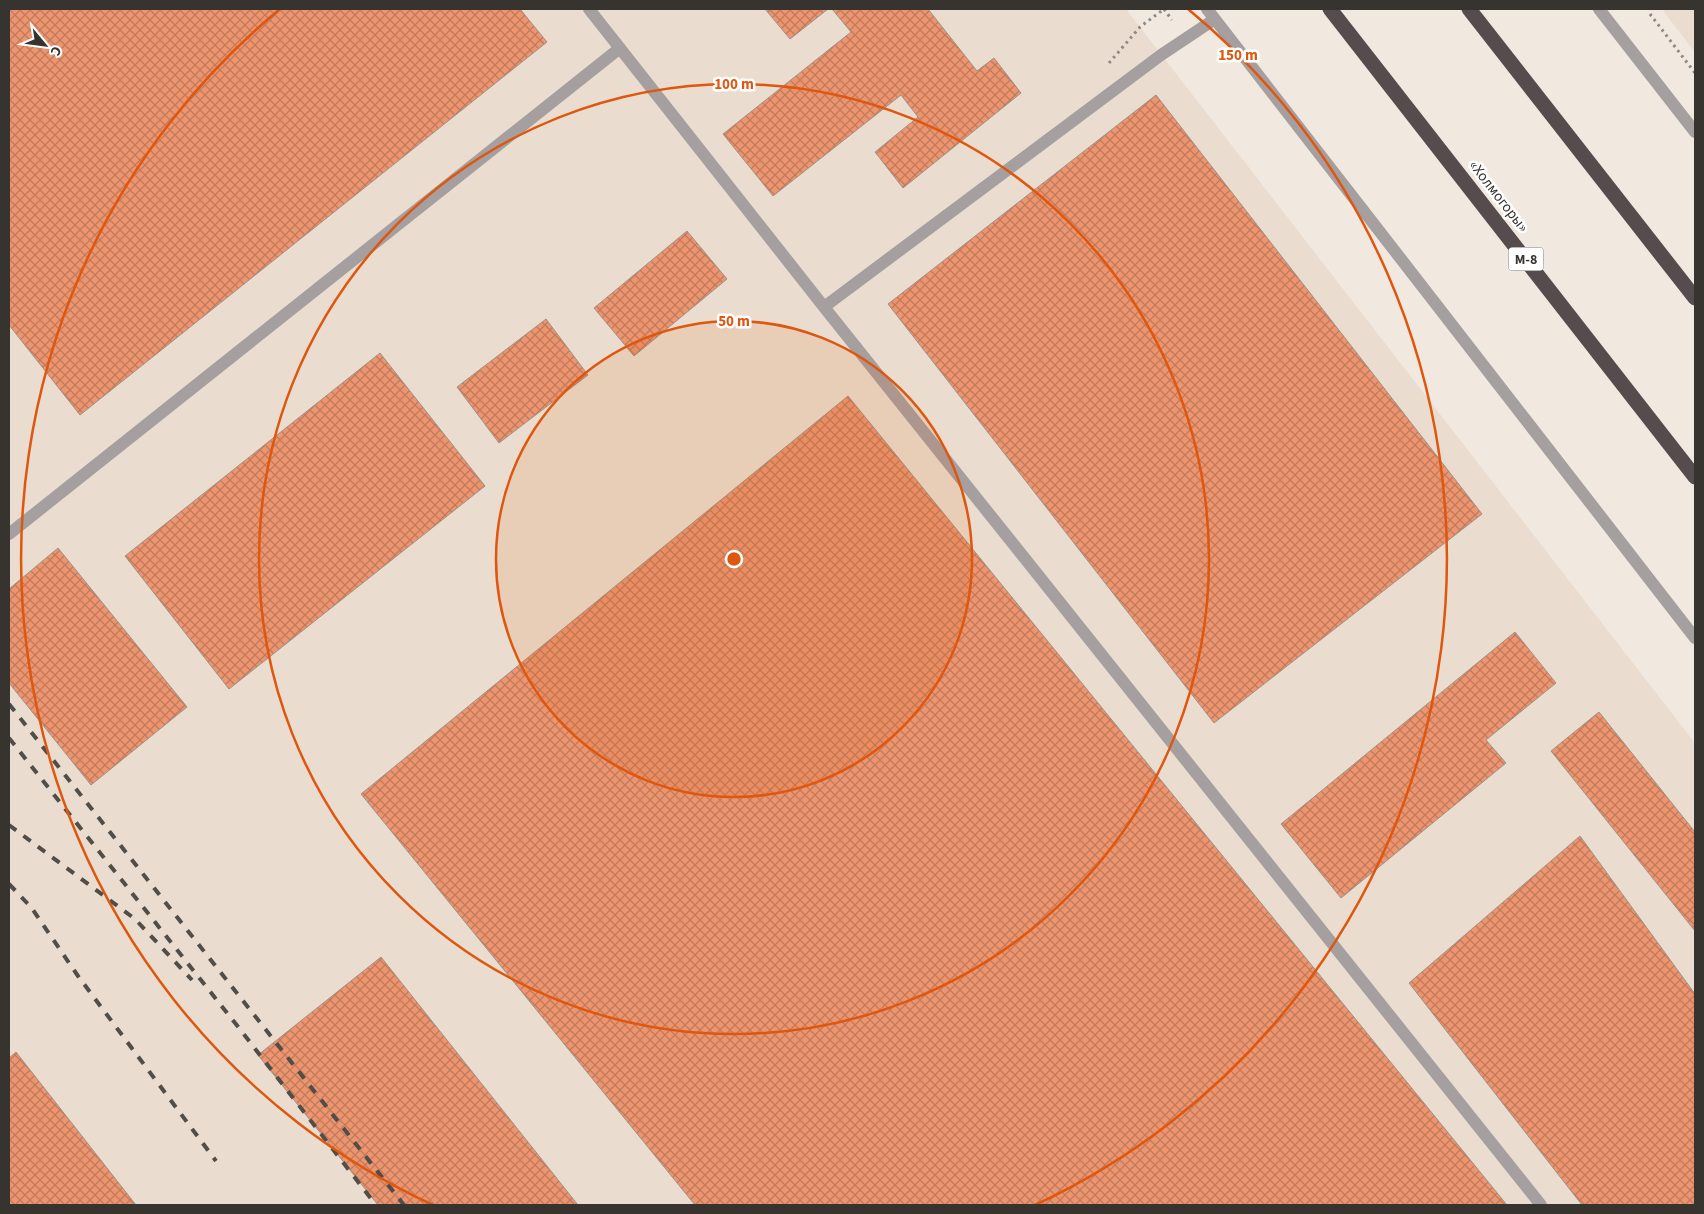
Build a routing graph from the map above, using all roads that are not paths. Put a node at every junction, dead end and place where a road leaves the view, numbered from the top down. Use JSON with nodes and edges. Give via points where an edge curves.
{"nodes":[{"id":1,"x":589,"y":9,"type":"edge"},
{"id":2,"x":1330,"y":9,"type":"edge"},
{"id":3,"x":1469,"y":9,"type":"edge"},
{"id":4,"x":1599,"y":9,"type":"edge"},
{"id":5,"x":1211,"y":14,"type":"edge"},
{"id":6,"x":620,"y":48,"type":"junction"},
{"id":7,"x":1695,"y":132,"type":"edge"},
{"id":8,"x":1695,"y":298,"type":"edge"},
{"id":9,"x":824,"y":307,"type":"junction"},
{"id":10,"x":1695,"y":477,"type":"edge"},
{"id":11,"x":9,"y":534,"type":"edge"},
{"id":12,"x":1695,"y":638,"type":"edge"},
{"id":13,"x":1541,"y":1205,"type":"edge"}],
"edges":[{"from":1,"to":6,"type":"street"},
{"from":2,"to":10,"type":"highway","name":"«Холмогоры»","number":"М-8"},
{"from":3,"to":8,"type":"highway"},
{"from":4,"to":7,"type":"street"},
{"from":5,"to":9,"type":"street"},
{"from":5,"to":12,"type":"street"},
{"from":6,"to":9,"type":"street"},
{"from":6,"to":11,"type":"street"},
{"from":9,"to":13,"type":"street"}]}
